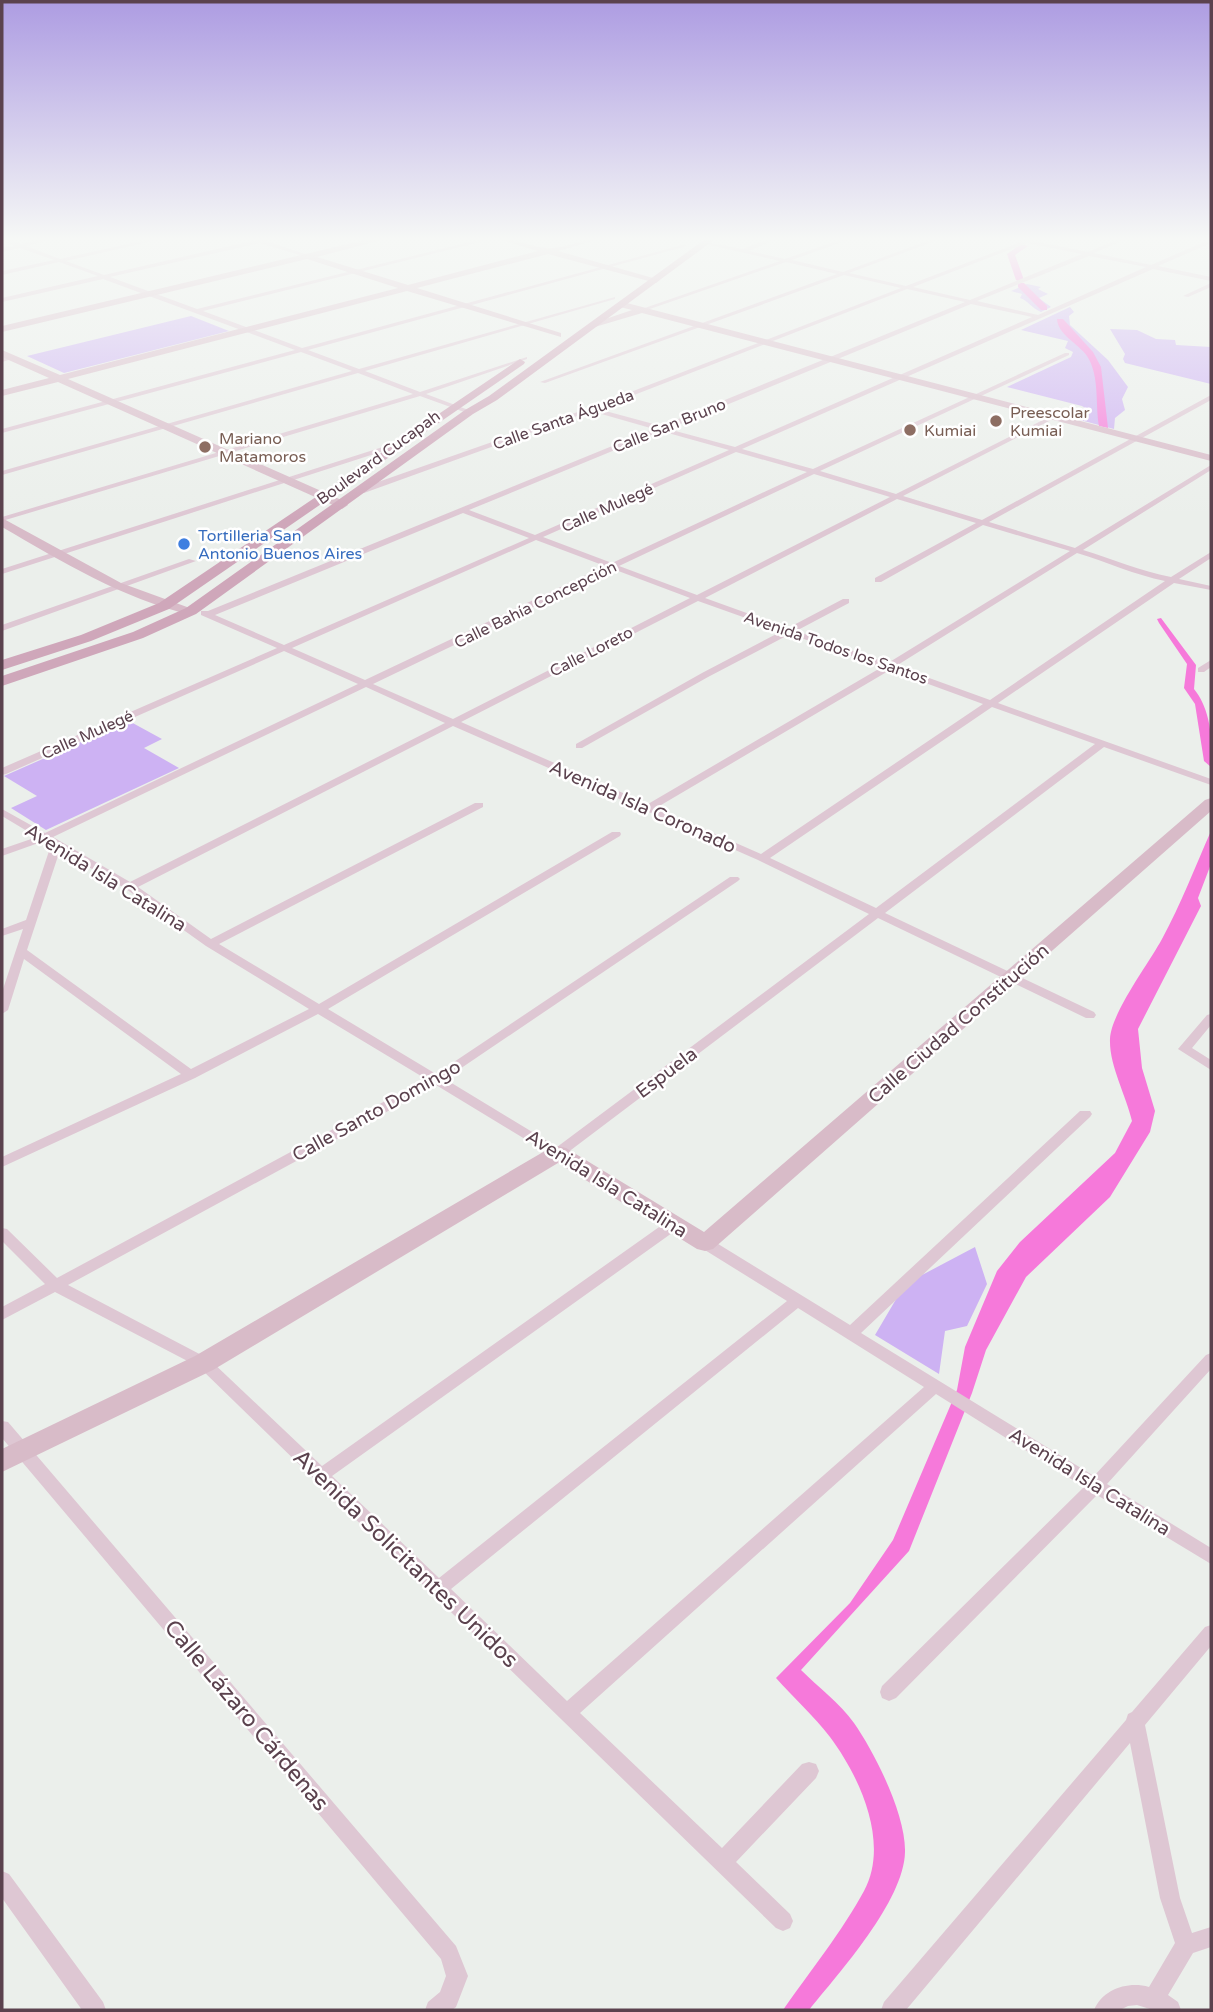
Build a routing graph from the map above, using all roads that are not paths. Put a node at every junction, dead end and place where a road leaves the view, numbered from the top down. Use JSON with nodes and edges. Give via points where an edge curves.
{"nodes":[{"id":1,"x":247,"y":331,"type":"joint"},
{"id":2,"x":373,"y":331,"type":"edge"},
{"id":3,"x":497,"y":331,"type":"edge"},
{"id":4,"x":544,"y":331,"type":"edge"},
{"id":5,"x":565,"y":331,"type":"edge"},
{"id":6,"x":586,"y":331,"type":"edge"},
{"id":7,"x":685,"y":331,"type":"edge"},
{"id":8,"x":723,"y":331,"type":"edge"},
{"id":9,"x":793,"y":331,"type":"edge"},
{"id":10,"x":901,"y":331,"type":"edge"},
{"id":11,"x":1008,"y":331,"type":"edge"},
{"id":12,"x":558,"y":335,"type":"junction"},
{"id":13,"x":764,"y":342,"type":"junction"},
{"id":14,"x":299,"y":351,"type":"junction"},
{"id":15,"x":1067,"y":354,"type":"dead end"},
{"id":16,"x":5,"y":357,"type":"edge"},
{"id":17,"x":525,"y":358,"type":"junction"},
{"id":18,"x":830,"y":360,"type":"junction"},
{"id":19,"x":356,"y":372,"type":"junction"},
{"id":20,"x":60,"y":378,"type":"junction"},
{"id":21,"x":901,"y":378,"type":"junction"},
{"id":22,"x":543,"y":382,"type":"dead end"},
{"id":23,"x":2,"y":393,"type":"edge"},
{"id":24,"x":419,"y":394,"type":"junction"},
{"id":25,"x":473,"y":394,"type":"junction"},
{"id":26,"x":976,"y":397,"type":"junction"},
{"id":27,"x":1211,"y":397,"type":"edge"},
{"id":28,"x":493,"y":398,"type":"junction"},
{"id":29,"x":111,"y":401,"type":"junction"},
{"id":30,"x":453,"y":406,"type":"junction"},
{"id":31,"x":591,"y":409,"type":"junction"},
{"id":32,"x":469,"y":412,"type":"junction"},
{"id":33,"x":1053,"y":417,"type":"junction"},
{"id":34,"x":165,"y":426,"type":"junction"},
{"id":35,"x":661,"y":428,"type":"junction"},
{"id":36,"x":2,"y":431,"type":"edge"},
{"id":37,"x":1133,"y":438,"type":"junction"},
{"id":38,"x":395,"y":446,"type":"junction"},
{"id":39,"x":735,"y":450,"type":"junction"},
{"id":40,"x":226,"y":453,"type":"junction"},
{"id":41,"x":1211,"y":458,"type":"edge"},
{"id":42,"x":1211,"y":467,"type":"edge"},
{"id":43,"x":814,"y":472,"type":"junction"},
{"id":44,"x":2,"y":473,"type":"edge"},
{"id":45,"x":288,"y":481,"type":"junction"},
{"id":46,"x":361,"y":491,"type":"junction"},
{"id":47,"x":323,"y":496,"type":"junction"},
{"id":48,"x":893,"y":498,"type":"junction"},
{"id":49,"x":342,"y":505,"type":"junction"},
{"id":50,"x":462,"y":510,"type":"junction"},
{"id":51,"x":2,"y":520,"type":"edge"},
{"id":52,"x":981,"y":523,"type":"junction"},
{"id":53,"x":538,"y":537,"type":"junction"},
{"id":54,"x":1074,"y":551,"type":"junction"},
{"id":55,"x":60,"y":554,"type":"junction"},
{"id":56,"x":1211,"y":554,"type":"edge"},
{"id":57,"x":191,"y":561,"type":"dead end"},
{"id":58,"x":614,"y":566,"type":"junction"},
{"id":59,"x":2,"y":572,"type":"edge"},
{"id":60,"x":878,"y":580,"type":"dead end"},
{"id":61,"x":1172,"y":580,"type":"junction"},
{"id":62,"x":117,"y":588,"type":"junction"},
{"id":63,"x":1211,"y":588,"type":"edge"},
{"id":64,"x":697,"y":598,"type":"junction"},
{"id":65,"x":846,"y":601,"type":"dead end"},
{"id":66,"x":164,"y":606,"type":"junction"},
{"id":67,"x":191,"y":611,"type":"junction"},
{"id":68,"x":209,"y":614,"type":"junction"},
{"id":69,"x":2,"y":628,"type":"edge"},
{"id":70,"x":789,"y":630,"type":"junction"},
{"id":71,"x":284,"y":648,"type":"junction"},
{"id":72,"x":1211,"y":663,"type":"edge"},
{"id":73,"x":2,"y":665,"type":"edge"},
{"id":74,"x":890,"y":666,"type":"junction"},
{"id":75,"x":1201,"y":670,"type":"dead end"},
{"id":76,"x":2,"y":681,"type":"edge"},
{"id":77,"x":368,"y":684,"type":"junction"},
{"id":78,"x":994,"y":703,"type":"junction"},
{"id":79,"x":454,"y":723,"type":"junction"},
{"id":80,"x":1103,"y":743,"type":"junction"},
{"id":81,"x":579,"y":746,"type":"dead end"},
{"id":82,"x":2,"y":772,"type":"edge"},
{"id":83,"x":1211,"y":782,"type":"edge"},
{"id":84,"x":1211,"y":803,"type":"edge"},
{"id":85,"x":479,"y":805,"type":"dead end"},
{"id":86,"x":647,"y":809,"type":"junction"},
{"id":87,"x":2,"y":812,"type":"edge"},
{"id":88,"x":616,"y":834,"type":"dead end"},
{"id":89,"x":43,"y":838,"type":"junction"},
{"id":90,"x":56,"y":845,"type":"junction"},
{"id":91,"x":2,"y":853,"type":"edge"},
{"id":92,"x":762,"y":858,"type":"junction"},
{"id":93,"x":734,"y":879,"type":"dead end"},
{"id":94,"x":130,"y":887,"type":"junction"},
{"id":95,"x":878,"y":913,"type":"junction"},
{"id":96,"x":29,"y":923,"type":"junction"},
{"id":97,"x":2,"y":933,"type":"edge"},
{"id":98,"x":210,"y":944,"type":"junction"},
{"id":99,"x":22,"y":951,"type":"junction"},
{"id":100,"x":1011,"y":977,"type":"junction"},
{"id":101,"x":319,"y":1009,"type":"junction"},
{"id":102,"x":2,"y":1010,"type":"edge"},
{"id":103,"x":1090,"y":1015,"type":"dead end"},
{"id":104,"x":1211,"y":1017,"type":"edge"},
{"id":105,"x":1211,"y":1066,"type":"edge"},
{"id":106,"x":190,"y":1075,"type":"junction"},
{"id":107,"x":437,"y":1079,"type":"junction"},
{"id":108,"x":1084,"y":1114,"type":"dead end"},
{"id":109,"x":558,"y":1153,"type":"junction"},
{"id":110,"x":2,"y":1162,"type":"edge"},
{"id":111,"x":674,"y":1224,"type":"junction"},
{"id":112,"x":2,"y":1233,"type":"edge"},
{"id":113,"x":705,"y":1243,"type":"junction"},
{"id":114,"x":55,"y":1285,"type":"junction"},
{"id":115,"x":798,"y":1300,"type":"junction"},
{"id":116,"x":2,"y":1314,"type":"edge"},
{"id":117,"x":850,"y":1334,"type":"junction"},
{"id":118,"x":1211,"y":1359,"type":"edge"},
{"id":119,"x":204,"y":1363,"type":"junction"},
{"id":120,"x":940,"y":1388,"type":"junction"},
{"id":121,"x":2,"y":1427,"type":"edge"},
{"id":122,"x":12,"y":1456,"type":"edge"},
{"id":123,"x":320,"y":1476,"type":"junction"},
{"id":124,"x":1096,"y":1485,"type":"junction"},
{"id":125,"x":1211,"y":1557,"type":"edge"},
{"id":126,"x":438,"y":1589,"type":"junction"},
{"id":127,"x":1211,"y":1633,"type":"edge"},
{"id":128,"x":889,"y":1692,"type":"dead end"},
{"id":129,"x":568,"y":1713,"type":"junction"},
{"id":130,"x":1135,"y":1720,"type":"junction"},
{"id":131,"x":809,"y":1770,"type":"dead end"},
{"id":132,"x":722,"y":1862,"type":"junction"},
{"id":133,"x":2,"y":1881,"type":"edge"},
{"id":134,"x":783,"y":1921,"type":"dead end"},
{"id":135,"x":1211,"y":1937,"type":"edge"},
{"id":136,"x":1186,"y":1945,"type":"junction"},
{"id":137,"x":1162,"y":2004,"type":"edge"},
{"id":138,"x":95,"y":2010,"type":"edge"},
{"id":139,"x":436,"y":2010,"type":"edge"},
{"id":140,"x":892,"y":2010,"type":"edge"},
{"id":141,"x":1105,"y":2010,"type":"edge"}],
"edges":[{"from":1,"to":14,"type":"street"},
{"from":1,"to":20,"type":"street"},
{"from":2,"to":14,"type":"street"},
{"from":3,"to":19,"type":"street"},
{"from":4,"to":12,"type":"street"},
{"from":5,"to":12,"type":"main road","name":"Boulevard Cucapah"},
{"from":6,"to":28,"type":"main road","name":"Boulevard Cucapah"},
{"from":7,"to":22,"type":"street"},
{"from":8,"to":13,"type":"street"},
{"from":9,"to":13,"type":"street","name":"Calle Santa Águeda"},
{"from":10,"to":18,"type":"street","name":"Calle San Bruno"},
{"from":11,"to":21,"type":"street","name":"Calle Mulegé"},
{"from":12,"to":17,"type":"main road","name":"Boulevard Cucapah"},
{"from":13,"to":18,"type":"street"},
{"from":13,"to":31,"type":"street","name":"Calle Santa Águeda"},
{"from":14,"to":19,"type":"street"},
{"from":14,"to":29,"type":"street"},
{"from":15,"to":26,"type":"street","name":"Calle Bahía Concepción"},
{"from":16,"to":20,"type":"street"},
{"from":17,"to":24,"type":"street"},
{"from":17,"to":25,"type":"main road","name":"Boulevard Cucapah"},
{"from":18,"to":21,"type":"street"},
{"from":18,"to":35,"type":"street","name":"Calle San Bruno"},
{"from":19,"to":24,"type":"street"},
{"from":19,"to":34,"type":"street"},
{"from":20,"to":23,"type":"street"},
{"from":20,"to":29,"type":"street"},
{"from":21,"to":26,"type":"street"},
{"from":21,"to":39,"type":"street","name":"Calle Mulegé"},
{"from":24,"to":30,"type":"street"},
{"from":24,"to":40,"type":"street"},
{"from":25,"to":28,"type":"main road"},
{"from":25,"to":30,"type":"main road","name":"Boulevard Cucapah"},
{"from":26,"to":33,"type":"street"},
{"from":26,"to":43,"type":"street","name":"Calle Bahía Concepción"},
{"from":27,"to":37,"type":"street"},
{"from":28,"to":32,"type":"main road","name":"Boulevard Cucapah"},
{"from":29,"to":34,"type":"street"},
{"from":29,"to":36,"type":"street"},
{"from":30,"to":32,"type":"street"},
{"from":30,"to":38,"type":"main road","name":"Boulevard Cucapah"},
{"from":31,"to":35,"type":"street"},
{"from":31,"to":46,"type":"street","name":"Calle Santa Águeda"},
{"from":32,"to":46,"type":"main road","name":"Boulevard Cucapah"},
{"from":33,"to":37,"type":"street"},
{"from":33,"to":48,"type":"street","name":"Calle Loreto"},
{"from":34,"to":40,"type":"street"},
{"from":34,"to":44,"type":"street"},
{"from":35,"to":39,"type":"street"},
{"from":35,"to":50,"type":"street","name":"Calle San Bruno"},
{"from":37,"to":41,"type":"street"},
{"from":37,"to":52,"type":"street"},
{"from":38,"to":45,"type":"street"},
{"from":38,"to":47,"type":"main road","name":"Boulevard Cucapah"},
{"from":39,"to":43,"type":"street"},
{"from":39,"to":53,"type":"street","name":"Calle Mulegé"},
{"from":40,"to":45,"type":"street"},
{"from":40,"to":51,"type":"street"},
{"from":42,"to":54,"type":"street"},
{"from":43,"to":48,"type":"street"},
{"from":43,"to":58,"type":"street","name":"Calle Bahía Concepción"},
{"from":45,"to":47,"type":"street"},
{"from":45,"to":55,"type":"street"},
{"from":46,"to":49,"type":"main road","name":"Boulevard Cucapah"},
{"from":47,"to":49,"type":"street"},
{"from":47,"to":66,"type":"main road","name":"Boulevard Cucapah"},
{"from":48,"to":52,"type":"street"},
{"from":48,"to":64,"type":"street","name":"Calle Loreto"},
{"from":49,"to":67,"type":"main road","name":"Boulevard Cucapah"},
{"from":50,"to":53,"type":"street","name":"Avenida Todos los Santos"},
{"from":50,"to":68,"type":"street","name":"Calle San Bruno"},
{"from":51,"to":55,"type":"street"},
{"from":52,"to":54,"type":"street"},
{"from":52,"to":60,"type":"street"},
{"from":53,"to":58,"type":"street","name":"Avenida Todos los Santos"},
{"from":53,"to":71,"type":"street","name":"Calle Mulegé"},
{"from":54,"to":61,"type":"street"},
{"from":54,"to":74,"type":"street"},
{"from":55,"to":59,"type":"street"},
{"from":55,"to":62,"type":"street"},
{"from":56,"to":61,"type":"street"},
{"from":57,"to":62,"type":"street"},
{"from":58,"to":64,"type":"street","name":"Avenida Todos los Santos"},
{"from":58,"to":77,"type":"street","name":"Calle Bahía Concepción"},
{"from":61,"to":63,"type":"street"},
{"from":61,"to":78,"type":"street"},
{"from":62,"to":66,"type":"street"},
{"from":62,"to":69,"type":"street"},
{"from":64,"to":70,"type":"street","name":"Avenida Todos los Santos"},
{"from":64,"to":79,"type":"street","name":"Calle Loreto"},
{"from":65,"to":70,"type":"street"},
{"from":66,"to":67,"type":"street"},
{"from":66,"to":73,"type":"main road","name":"Boulevard Cucapah"},
{"from":67,"to":68,"type":"street","name":"Avenida Isla Coronado"},
{"from":67,"to":76,"type":"main road","name":"Boulevard Cucapah","via":[[138,635]]},
{"from":68,"to":71,"type":"street","name":"Avenida Isla Coronado"},
{"from":70,"to":74,"type":"street","name":"Avenida Todos los Santos"},
{"from":70,"to":81,"type":"street"},
{"from":71,"to":77,"type":"street","name":"Avenida Isla Coronado"},
{"from":71,"to":82,"type":"street","name":"Calle Mulegé"},
{"from":72,"to":75,"type":"street"},
{"from":74,"to":78,"type":"street","name":"Avenida Todos los Santos"},
{"from":74,"to":86,"type":"street"},
{"from":77,"to":79,"type":"street","name":"Avenida Isla Coronado"},
{"from":77,"to":89,"type":"street","name":"Calle Bahía Concepción"},
{"from":78,"to":80,"type":"street","name":"Avenida Todos los Santos"},
{"from":78,"to":92,"type":"street"},
{"from":79,"to":86,"type":"street","name":"Avenida Isla Coronado"},
{"from":79,"to":94,"type":"street","name":"Calle Loreto"},
{"from":80,"to":83,"type":"street","name":"Avenida Todos los Santos"},
{"from":80,"to":95,"type":"street","name":"Espuela"},
{"from":84,"to":100,"type":"street","name":"Calle Ciudad Constitución"},
{"from":85,"to":98,"type":"street"},
{"from":86,"to":92,"type":"street","name":"Avenida Isla Coronado"},
{"from":87,"to":89,"type":"street","name":"Avenida Isla Catalina"},
{"from":88,"to":101,"type":"street"},
{"from":89,"to":90,"type":"street","name":"Avenida Isla Catalina"},
{"from":89,"to":91,"type":"street","name":"Calle Bahía Concepción"},
{"from":90,"to":94,"type":"street","name":"Avenida Isla Catalina"},
{"from":90,"to":96,"type":"street"},
{"from":92,"to":95,"type":"street","name":"Avenida Isla Coronado"},
{"from":93,"to":107,"type":"street","name":"Calle Santo Domingo"},
{"from":94,"to":98,"type":"street","name":"Avenida Isla Catalina"},
{"from":95,"to":100,"type":"street","name":"Avenida Isla Coronado"},
{"from":95,"to":109,"type":"street","name":"Espuela"},
{"from":96,"to":97,"type":"street"},
{"from":96,"to":99,"type":"street"},
{"from":98,"to":101,"type":"street","name":"Avenida Isla Catalina"},
{"from":99,"to":102,"type":"street"},
{"from":99,"to":106,"type":"street"},
{"from":100,"to":103,"type":"street","name":"Avenida Isla Coronado"},
{"from":100,"to":113,"type":"street","name":"Calle Ciudad Constitución"},
{"from":101,"to":106,"type":"street"},
{"from":101,"to":107,"type":"street","name":"Avenida Isla Catalina"},
{"from":104,"to":105,"type":"street","via":[[1185,1046],[1186,1053]]},
{"from":106,"to":110,"type":"street"},
{"from":107,"to":109,"type":"street","name":"Avenida Isla Catalina"},
{"from":107,"to":114,"type":"street","name":"Calle Santo Domingo"},
{"from":108,"to":117,"type":"street"},
{"from":109,"to":111,"type":"street","name":"Avenida Isla Catalina"},
{"from":109,"to":119,"type":"street","name":"Espuela"},
{"from":111,"to":113,"type":"street","name":"Avenida Isla Catalina"},
{"from":111,"to":123,"type":"street"},
{"from":112,"to":114,"type":"street","name":"Avenida Solicitantes Unidos"},
{"from":113,"to":115,"type":"street","name":"Avenida Isla Catalina"},
{"from":114,"to":116,"type":"street","name":"Calle Santo Domingo"},
{"from":114,"to":119,"type":"street","name":"Avenida Solicitantes Unidos"},
{"from":115,"to":117,"type":"street","name":"Avenida Isla Catalina"},
{"from":115,"to":126,"type":"street"},
{"from":117,"to":120,"type":"street","name":"Avenida Isla Catalina"},
{"from":118,"to":124,"type":"street"},
{"from":119,"to":122,"type":"street","name":"Espuela"},
{"from":119,"to":123,"type":"street","name":"Avenida Solicitantes Unidos"},
{"from":120,"to":124,"type":"street","name":"Avenida Isla Catalina"},
{"from":120,"to":129,"type":"street"},
{"from":121,"to":122,"type":"street","name":"Calle Lázaro Cárdenas"},
{"from":122,"to":139,"type":"street","name":"Calle Lázaro Cárdenas","via":[[449,1953],[457,1976],[447,1999]]},
{"from":123,"to":126,"type":"street","name":"Avenida Solicitantes Unidos"},
{"from":124,"to":125,"type":"street","name":"Avenida Isla Catalina"},
{"from":124,"to":128,"type":"street"},
{"from":126,"to":129,"type":"street","name":"Avenida Solicitantes Unidos"},
{"from":127,"to":130,"type":"street"},
{"from":129,"to":132,"type":"street","name":"Avenida Solicitantes Unidos"},
{"from":130,"to":136,"type":"street","via":[[1170,1898]]},
{"from":130,"to":140,"type":"street"},
{"from":131,"to":132,"type":"street"},
{"from":132,"to":134,"type":"street","name":"Avenida Solicitantes Unidos"},
{"from":133,"to":138,"type":"street"},
{"from":135,"to":136,"type":"street"},
{"from":136,"to":137,"type":"street"},
{"from":137,"to":141,"type":"street","via":[[1140,1994],[1127,1994]]}]}
